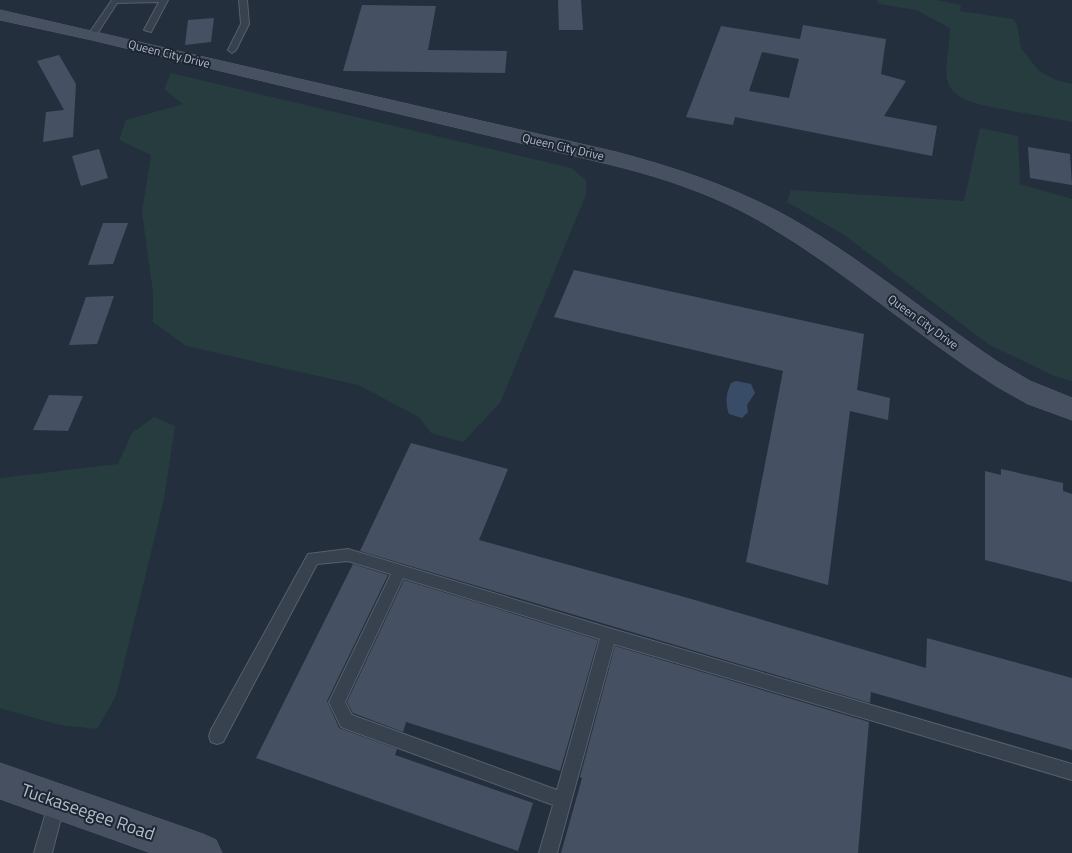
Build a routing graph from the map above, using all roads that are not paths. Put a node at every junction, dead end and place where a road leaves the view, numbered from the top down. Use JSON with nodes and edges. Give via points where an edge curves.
{"nodes":[{"id":1,"x":164,"y":0,"type":"edge"},
{"id":2,"x":175,"y":0,"type":"edge"},
{"id":3,"x":243,"y":0,"type":"edge"},
{"id":4,"x":0,"y":15,"type":"edge"},
{"id":5,"x":148,"y":30,"type":"dead end"},
{"id":6,"x":92,"y":35,"type":"junction"},
{"id":7,"x":232,"y":50,"type":"dead end"},
{"id":8,"x":1072,"y":409,"type":"edge"},
{"id":9,"x":400,"y":570,"type":"junction"},
{"id":10,"x":609,"y":635,"type":"junction"},
{"id":11,"x":217,"y":736,"type":"dead end"},
{"id":12,"x":1072,"y":772,"type":"edge"},
{"id":13,"x":0,"y":781,"type":"edge"},
{"id":14,"x":563,"y":800,"type":"junction"},
{"id":15,"x":57,"y":802,"type":"junction"},
{"id":16,"x":43,"y":853,"type":"edge"},
{"id":17,"x":203,"y":853,"type":"edge"},
{"id":18,"x":548,"y":853,"type":"edge"}],
"edges":[{"from":1,"to":2,"type":"lane"},
{"from":1,"to":5,"type":"lane"},
{"from":1,"to":6,"type":"lane","via":[[115,1]]},
{"from":3,"to":7,"type":"lane","via":[[245,24]]},
{"from":4,"to":6,"type":"street","name":"Queen City Drive"},
{"from":6,"to":8,"type":"street","name":"Queen City Drive","via":[[627,162],[681,178],[735,199],[784,225],[1010,382]]},
{"from":9,"to":10,"type":"lane"},
{"from":9,"to":11,"type":"lane","via":[[348,555],[314,558]]},
{"from":9,"to":14,"type":"lane","via":[[337,702],[347,721]]},
{"from":10,"to":12,"type":"lane"},
{"from":10,"to":14,"type":"lane"},
{"from":13,"to":15,"type":"street","name":"Tuckaseegee Road"},
{"from":14,"to":18,"type":"lane"},
{"from":15,"to":16,"type":"lane"},
{"from":15,"to":17,"type":"street","name":"Tuckaseegee Road"}]}
